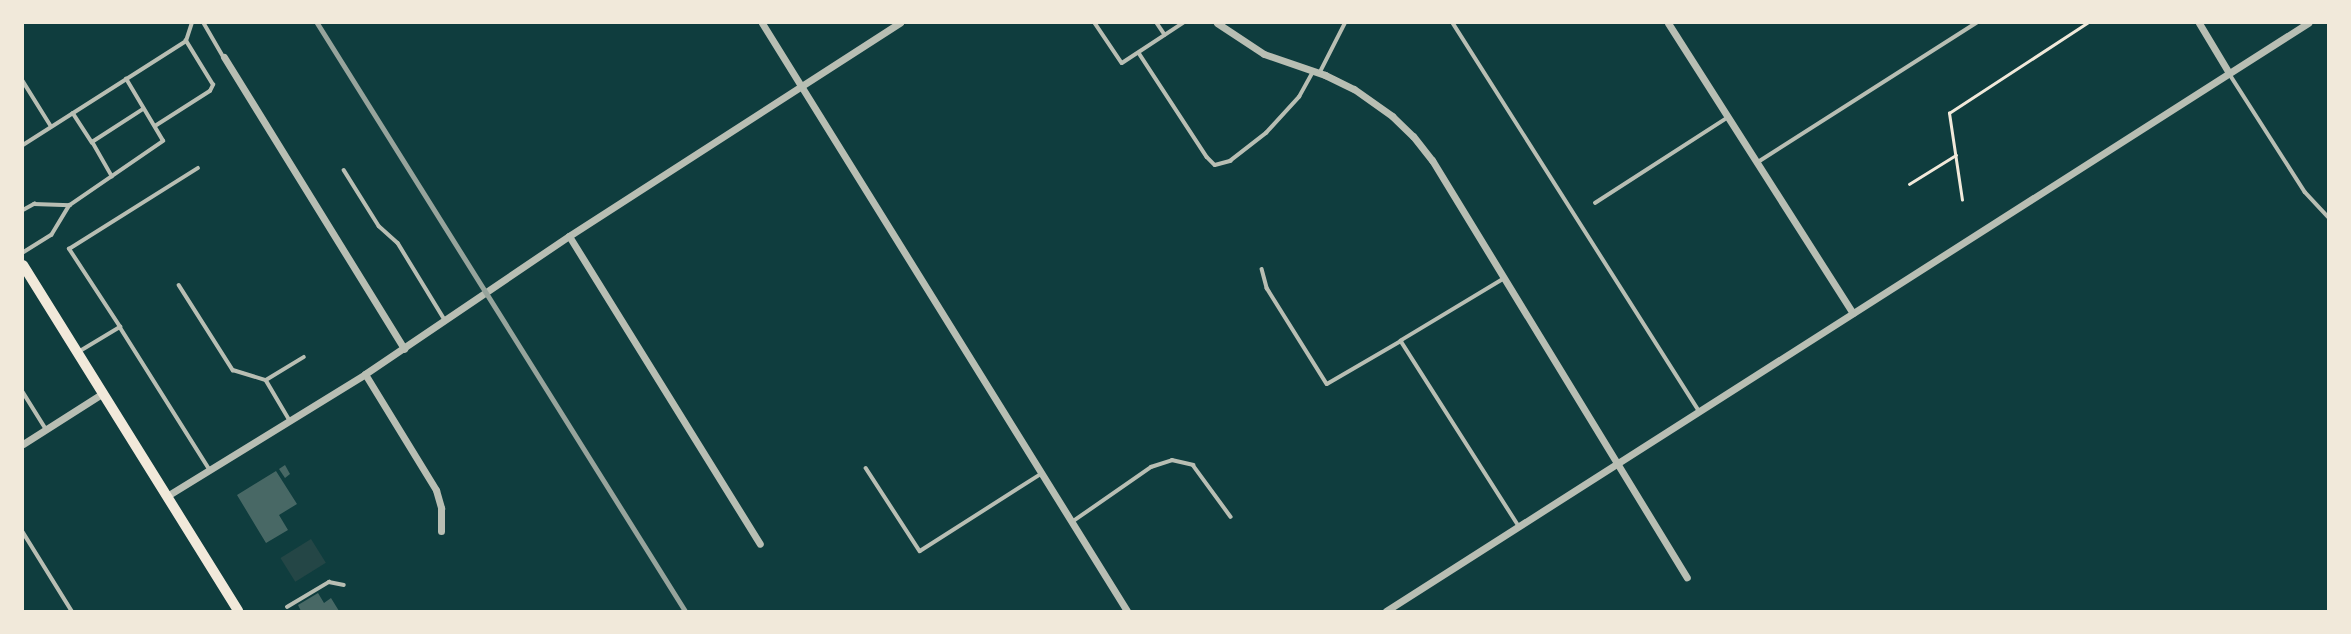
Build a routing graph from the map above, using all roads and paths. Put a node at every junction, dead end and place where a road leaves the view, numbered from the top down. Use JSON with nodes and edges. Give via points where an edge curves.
{"nodes":[{"id":1,"x":192,"y":23,"type":"edge"},
{"id":2,"x":204,"y":23,"type":"edge"},
{"id":3,"x":762,"y":23,"type":"edge"},
{"id":4,"x":900,"y":23,"type":"edge"},
{"id":5,"x":1096,"y":23,"type":"edge"},
{"id":6,"x":1157,"y":23,"type":"edge"},
{"id":7,"x":1183,"y":23,"type":"edge"},
{"id":8,"x":1217,"y":23,"type":"edge"},
{"id":9,"x":1345,"y":23,"type":"edge"},
{"id":10,"x":1453,"y":23,"type":"edge"},
{"id":11,"x":1668,"y":23,"type":"edge"},
{"id":12,"x":1976,"y":23,"type":"edge"},
{"id":13,"x":2087,"y":23,"type":"edge"},
{"id":14,"x":2199,"y":23,"type":"edge"},
{"id":15,"x":2308,"y":23,"type":"edge"},
{"id":16,"x":1165,"y":35,"type":"junction"},
{"id":17,"x":186,"y":41,"type":"junction"},
{"id":18,"x":1139,"y":52,"type":"junction"},
{"id":19,"x":224,"y":57,"type":"joint"},
{"id":20,"x":1316,"y":73,"type":"junction"},
{"id":21,"x":2229,"y":73,"type":"junction"},
{"id":22,"x":126,"y":79,"type":"junction"},
{"id":23,"x":23,"y":81,"type":"edge"},
{"id":24,"x":801,"y":88,"type":"junction"},
{"id":25,"x":143,"y":109,"type":"junction"},
{"id":26,"x":73,"y":113,"type":"junction"},
{"id":27,"x":1728,"y":117,"type":"junction"},
{"id":28,"x":51,"y":126,"type":"junction"},
{"id":29,"x":155,"y":126,"type":"junction"},
{"id":30,"x":92,"y":142,"type":"junction"},
{"id":31,"x":23,"y":144,"type":"edge"},
{"id":32,"x":1956,"y":155,"type":"junction"},
{"id":33,"x":1757,"y":163,"type":"junction"},
{"id":34,"x":198,"y":168,"type":"dead end"},
{"id":35,"x":344,"y":170,"type":"dead end"},
{"id":36,"x":112,"y":177,"type":"junction"},
{"id":37,"x":1909,"y":184,"type":"dead end"},
{"id":38,"x":1962,"y":200,"type":"dead end"},
{"id":39,"x":1595,"y":203,"type":"dead end"},
{"id":40,"x":70,"y":205,"type":"junction"},
{"id":41,"x":23,"y":211,"type":"edge"},
{"id":42,"x":2328,"y":217,"type":"edge"},
{"id":43,"x":569,"y":236,"type":"junction"},
{"id":44,"x":23,"y":253,"type":"edge"},
{"id":45,"x":23,"y":265,"type":"edge"},
{"id":46,"x":1262,"y":269,"type":"dead end"},
{"id":47,"x":1504,"y":279,"type":"junction"},
{"id":48,"x":179,"y":285,"type":"dead end"},
{"id":49,"x":1853,"y":313,"type":"junction"},
{"id":50,"x":445,"y":320,"type":"junction"},
{"id":51,"x":120,"y":327,"type":"junction"},
{"id":52,"x":1401,"y":341,"type":"junction"},
{"id":53,"x":404,"y":349,"type":"junction"},
{"id":54,"x":78,"y":353,"type":"junction"},
{"id":55,"x":303,"y":357,"type":"dead end"},
{"id":56,"x":365,"y":374,"type":"junction"},
{"id":57,"x":267,"y":380,"type":"junction"},
{"id":58,"x":23,"y":392,"type":"edge"},
{"id":59,"x":103,"y":393,"type":"junction"},
{"id":60,"x":1699,"y":411,"type":"junction"},
{"id":61,"x":290,"y":420,"type":"junction"},
{"id":62,"x":46,"y":429,"type":"junction"},
{"id":63,"x":23,"y":444,"type":"edge"},
{"id":64,"x":1617,"y":463,"type":"junction"},
{"id":65,"x":866,"y":468,"type":"dead end"},
{"id":66,"x":210,"y":470,"type":"junction"},
{"id":67,"x":1041,"y":474,"type":"junction"},
{"id":68,"x":167,"y":496,"type":"junction"},
{"id":69,"x":1231,"y":517,"type":"dead end"},
{"id":70,"x":1071,"y":523,"type":"junction"},
{"id":71,"x":1519,"y":526,"type":"junction"},
{"id":72,"x":441,"y":531,"type":"dead end"},
{"id":73,"x":23,"y":532,"type":"edge"},
{"id":74,"x":760,"y":544,"type":"dead end"},
{"id":75,"x":1687,"y":577,"type":"dead end"},
{"id":76,"x":344,"y":585,"type":"dead end"},
{"id":77,"x":287,"y":607,"type":"dead end"},
{"id":78,"x":72,"y":611,"type":"edge"},
{"id":79,"x":238,"y":611,"type":"edge"},
{"id":80,"x":1127,"y":611,"type":"edge"},
{"id":81,"x":1386,"y":611,"type":"edge"}],
"edges":[{"from":1,"to":17,"type":"lane"},
{"from":2,"to":19,"type":"lane"},
{"from":3,"to":24,"type":"street"},
{"from":4,"to":24,"type":"street"},
{"from":5,"to":18,"type":"lane","via":[[1122,63]]},
{"from":6,"to":16,"type":"lane"},
{"from":7,"to":16,"type":"lane"},
{"from":8,"to":20,"type":"street","via":[[1264,54]]},
{"from":9,"to":20,"type":"lane"},
{"from":10,"to":60,"type":"lane"},
{"from":11,"to":27,"type":"street"},
{"from":12,"to":33,"type":"lane"},
{"from":13,"to":32,"type":"path","via":[[1949,113]]},
{"from":14,"to":21,"type":"street"},
{"from":15,"to":21,"type":"street"},
{"from":16,"to":18,"type":"lane"},
{"from":17,"to":22,"type":"lane"},
{"from":17,"to":29,"type":"lane","via":[[213,85]]},
{"from":18,"to":20,"type":"lane","via":[[1215,165],[1230,161],[1266,133]]},
{"from":19,"to":53,"type":"street"},
{"from":20,"to":47,"type":"street","via":[[1372,100],[1413,136]]},
{"from":21,"to":42,"type":"lane","via":[[2305,192]]},
{"from":21,"to":49,"type":"street"},
{"from":22,"to":25,"type":"lane"},
{"from":22,"to":26,"type":"lane"},
{"from":23,"to":28,"type":"lane"},
{"from":24,"to":43,"type":"street"},
{"from":24,"to":67,"type":"street"},
{"from":25,"to":29,"type":"lane"},
{"from":25,"to":30,"type":"lane"},
{"from":26,"to":28,"type":"lane"},
{"from":26,"to":30,"type":"lane"},
{"from":27,"to":33,"type":"street"},
{"from":27,"to":39,"type":"lane"},
{"from":28,"to":31,"type":"lane"},
{"from":29,"to":36,"type":"lane","via":[[163,141],[158,148]]},
{"from":30,"to":36,"type":"lane"},
{"from":32,"to":37,"type":"path"},
{"from":32,"to":38,"type":"path"},
{"from":33,"to":49,"type":"street"},
{"from":34,"to":51,"type":"lane","via":[[69,249]]},
{"from":35,"to":50,"type":"lane","via":[[379,226],[398,243]]},
{"from":36,"to":40,"type":"lane"},
{"from":40,"to":41,"type":"lane","via":[[34,204]]},
{"from":40,"to":44,"type":"lane","via":[[52,235]]},
{"from":43,"to":50,"type":"street"},
{"from":43,"to":74,"type":"street"},
{"from":45,"to":54,"type":"main road"},
{"from":46,"to":52,"type":"lane","via":[[1272,297],[1327,384]]},
{"from":47,"to":52,"type":"lane"},
{"from":47,"to":64,"type":"street"},
{"from":48,"to":57,"type":"lane","via":[[233,370]]},
{"from":49,"to":60,"type":"street"},
{"from":50,"to":53,"type":"street"},
{"from":51,"to":54,"type":"lane"},
{"from":51,"to":66,"type":"lane"},
{"from":52,"to":71,"type":"lane"},
{"from":53,"to":56,"type":"street"},
{"from":54,"to":59,"type":"main road"},
{"from":55,"to":57,"type":"lane"},
{"from":56,"to":61,"type":"street"},
{"from":56,"to":72,"type":"street","via":[[436,490]]},
{"from":57,"to":61,"type":"lane"},
{"from":58,"to":62,"type":"lane"},
{"from":59,"to":62,"type":"street"},
{"from":59,"to":68,"type":"main road"},
{"from":60,"to":64,"type":"street"},
{"from":61,"to":66,"type":"street"},
{"from":62,"to":63,"type":"street"},
{"from":64,"to":71,"type":"street"},
{"from":64,"to":75,"type":"street"},
{"from":65,"to":67,"type":"lane","via":[[920,551]]},
{"from":66,"to":68,"type":"street"},
{"from":67,"to":70,"type":"street"},
{"from":68,"to":79,"type":"main road"},
{"from":69,"to":70,"type":"lane","via":[[1193,465],[1172,460],[1151,467]]},
{"from":70,"to":80,"type":"street"},
{"from":71,"to":81,"type":"street"},
{"from":73,"to":78,"type":"lane"},
{"from":76,"to":77,"type":"lane","via":[[329,582]]}]}
